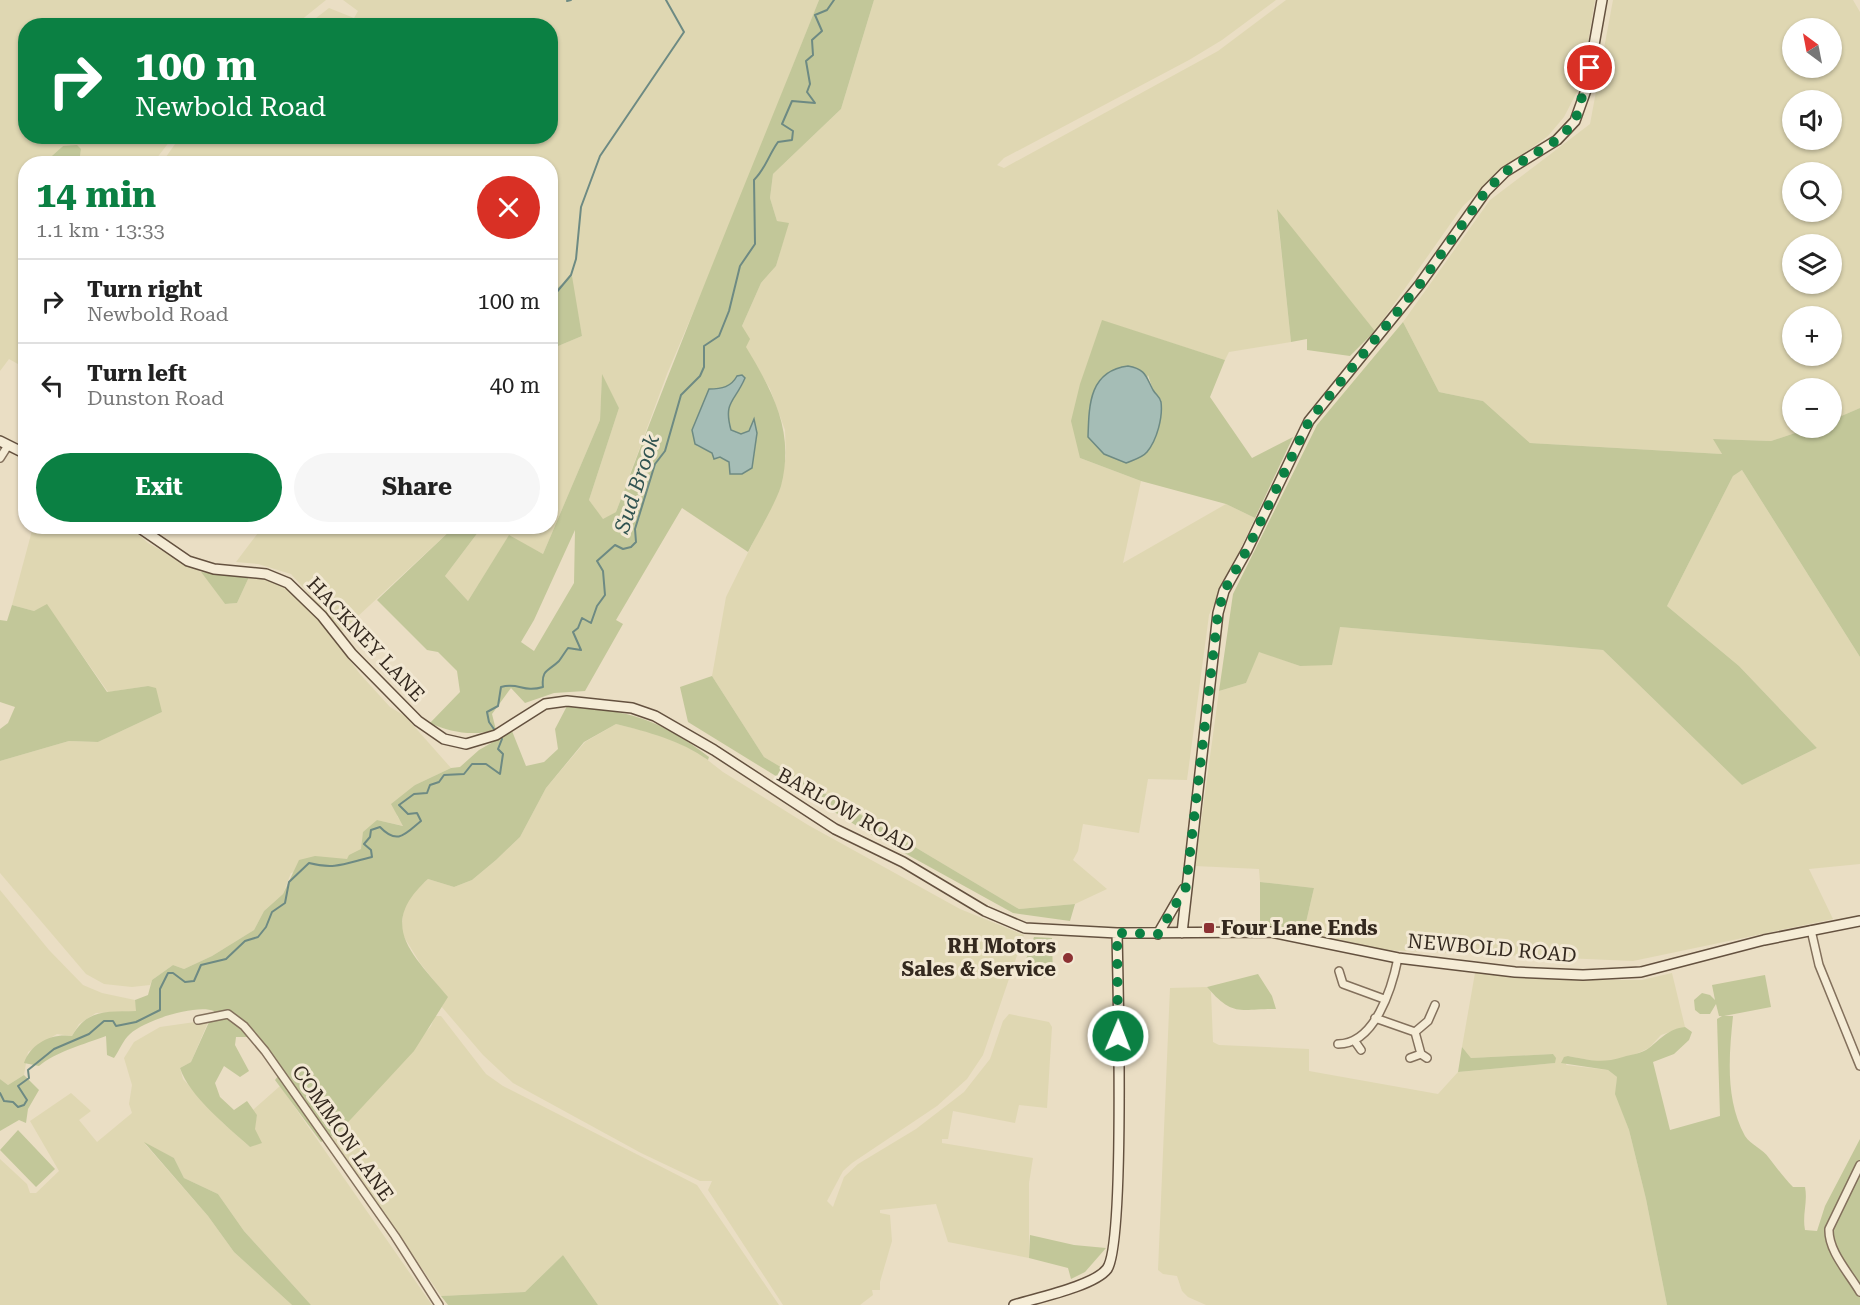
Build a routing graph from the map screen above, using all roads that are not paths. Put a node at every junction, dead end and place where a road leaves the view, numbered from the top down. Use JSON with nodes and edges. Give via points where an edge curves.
{"nodes":[{"id":1,"x":1602,"y":0,"type":"edge"},
{"id":2,"x":3,"y":444,"type":"edge"},
{"id":3,"x":18,"y":451,"type":"edge"},
{"id":4,"x":0,"y":458,"type":"edge"},
{"id":5,"x":149,"y":534,"type":"edge"},
{"id":6,"x":530,"y":712,"type":"joint"},
{"id":7,"x":1186,"y":887,"type":"junction"},
{"id":8,"x":1860,"y":921,"type":"edge"},
{"id":9,"x":1811,"y":930,"type":"junction"},
{"id":10,"x":1117,"y":933,"type":"junction"},
{"id":11,"x":1182,"y":933,"type":"junction"},
{"id":12,"x":1158,"y":934,"type":"junction"},
{"id":13,"x":1398,"y":958,"type":"junction"},
{"id":14,"x":1339,"y":971,"type":"dead end"},
{"id":15,"x":1343,"y":984,"type":"junction"},
{"id":16,"x":1336,"y":989,"type":"dead end"},
{"id":17,"x":1384,"y":999,"type":"junction"},
{"id":18,"x":1428,"y":999,"type":"dead end"},
{"id":19,"x":1375,"y":1018,"type":"junction"},
{"id":20,"x":198,"y":1020,"type":"dead end"},
{"id":21,"x":1415,"y":1032,"type":"junction"},
{"id":22,"x":1354,"y":1040,"type":"junction"},
{"id":23,"x":1338,"y":1044,"type":"dead end"},
{"id":24,"x":1361,"y":1050,"type":"dead end"},
{"id":25,"x":1410,"y":1058,"type":"dead end"},
{"id":26,"x":1860,"y":1066,"type":"edge"},
{"id":27,"x":1860,"y":1165,"type":"edge"},
{"id":28,"x":1860,"y":1292,"type":"edge"},
{"id":29,"x":439,"y":1305,"type":"edge"},
{"id":30,"x":1014,"y":1305,"type":"edge"}],
"edges":[{"from":1,"to":7,"type":"main road","via":[[1586,90],[1575,122],[1557,140],[1505,172],[1486,191],[1420,284],[1309,421],[1224,591],[1218,613]]},
{"from":2,"to":3,"type":"main road"},
{"from":2,"to":4,"type":"street"},
{"from":5,"to":6,"type":"main road","name":"HACKNEY LANE","via":[[189,561],[214,569],[266,574],[288,583],[402,705],[444,739],[465,744],[496,735]]},
{"from":6,"to":10,"type":"main road","name":"BARLOW ROAD","via":[[567,700],[608,703],[655,716],[836,829],[903,862],[1007,922],[1025,928]]},
{"from":7,"to":11,"type":"main road"},
{"from":7,"to":12,"type":"main road"},
{"from":8,"to":9,"type":"main road","name":"NEWBOLD ROAD"},
{"from":9,"to":13,"type":"main road","name":"NEWBOLD ROAD","via":[[1641,972],[1515,972]]},
{"from":9,"to":26,"type":"street","via":[[1820,965]]},
{"from":10,"to":12,"type":"main road","name":"NEWBOLD ROAD"},
{"from":10,"to":30,"type":"main road","via":[[1117,1199],[1109,1265],[1088,1281]]},
{"from":11,"to":12,"type":"main road","name":"NEWBOLD ROAD"},
{"from":11,"to":13,"type":"main road","name":"NEWBOLD ROAD","via":[[1272,933]]},
{"from":13,"to":17,"type":"street"},
{"from":14,"to":15,"type":"street"},
{"from":15,"to":16,"type":"street"},
{"from":15,"to":17,"type":"street"},
{"from":17,"to":19,"type":"street"},
{"from":18,"to":21,"type":"street","via":[[1437,1004],[1428,1021]]},
{"from":19,"to":21,"type":"street"},
{"from":19,"to":22,"type":"street","via":[[1364,1034]]},
{"from":20,"to":29,"type":"street","name":"COMMON LANE","via":[[228,1014],[244,1026],[395,1236]]},
{"from":21,"to":25,"type":"street","via":[[1424,1056]]},
{"from":22,"to":23,"type":"street"},
{"from":22,"to":24,"type":"street"},
{"from":27,"to":28,"type":"street","via":[[1829,1236]]}]}
